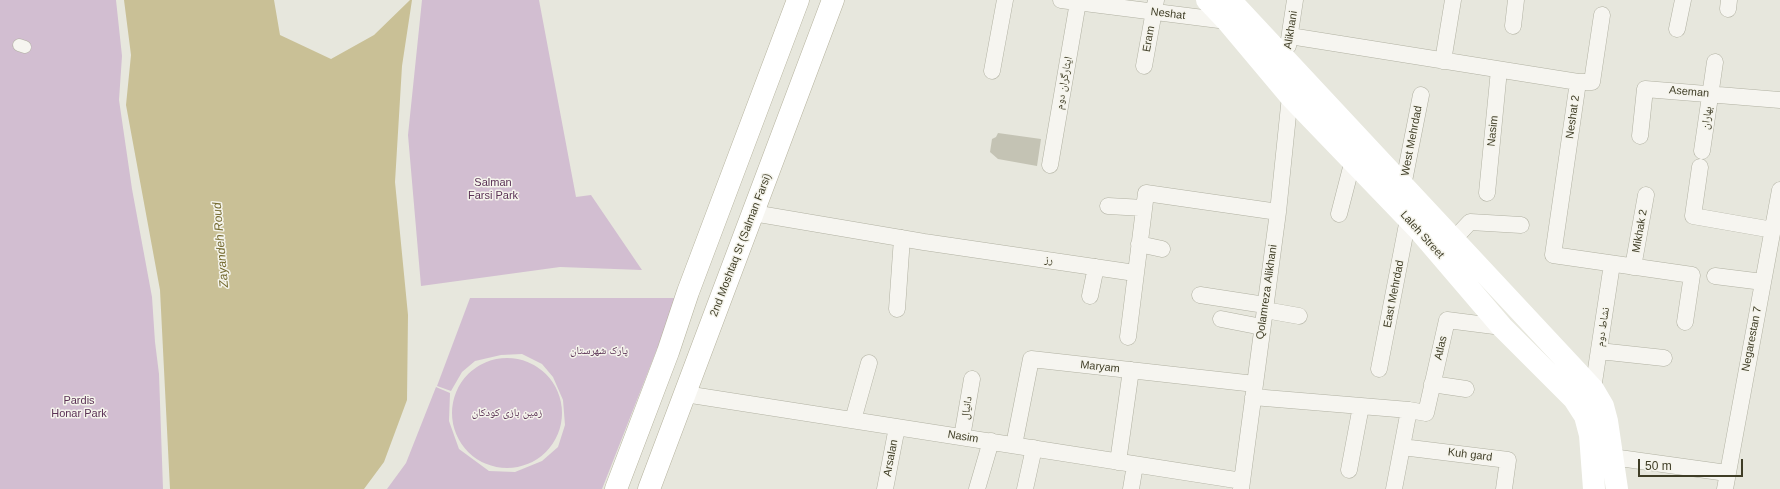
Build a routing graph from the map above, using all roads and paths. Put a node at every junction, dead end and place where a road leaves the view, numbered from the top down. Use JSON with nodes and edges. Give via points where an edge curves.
{"nodes":[{"id":1,"x":798,"y":0,"type":"edge"},
{"id":2,"x":832,"y":0,"type":"edge"},
{"id":3,"x":1005,"y":0,"type":"edge"},
{"id":4,"x":1207,"y":0,"type":"edge"},
{"id":5,"x":1295,"y":0,"type":"edge"},
{"id":6,"x":1452,"y":0,"type":"edge"},
{"id":7,"x":1516,"y":0,"type":"edge"},
{"id":8,"x":1683,"y":0,"type":"edge"},
{"id":9,"x":1071,"y":1,"type":"edge"},
{"id":10,"x":1101,"y":3,"type":"edge"},
{"id":11,"x":1155,"y":6,"type":"edge"},
{"id":12,"x":1229,"y":10,"type":"edge"},
{"id":13,"x":1602,"y":15,"type":"dead end"},
{"id":14,"x":1513,"y":26,"type":"dead end"},
{"id":15,"x":1677,"y":29,"type":"dead end"},
{"id":16,"x":1290,"y":36,"type":"junction"},
{"id":17,"x":1286,"y":61,"type":"junction"},
{"id":18,"x":1443,"y":61,"type":"junction"},
{"id":19,"x":1714,"y":62,"type":"dead end"},
{"id":20,"x":1144,"y":66,"type":"dead end"},
{"id":21,"x":1499,"y":70,"type":"junction"},
{"id":22,"x":992,"y":71,"type":"dead end"},
{"id":23,"x":1578,"y":82,"type":"junction"},
{"id":24,"x":1710,"y":94,"type":"junction"},
{"id":25,"x":1421,"y":95,"type":"dead end"},
{"id":26,"x":1290,"y":96,"type":"junction"},
{"id":27,"x":1780,"y":100,"type":"edge"},
{"id":28,"x":1343,"y":136,"type":"junction"},
{"id":29,"x":1640,"y":136,"type":"dead end"},
{"id":30,"x":1702,"y":151,"type":"dead end"},
{"id":31,"x":1353,"y":160,"type":"junction"},
{"id":32,"x":1050,"y":165,"type":"dead end"},
{"id":33,"x":1700,"y":168,"type":"dead end"},
{"id":34,"x":1402,"y":186,"type":"junction"},
{"id":35,"x":1780,"y":190,"type":"edge"},
{"id":36,"x":1486,"y":193,"type":"dead end"},
{"id":37,"x":1646,"y":195,"type":"dead end"},
{"id":38,"x":1108,"y":206,"type":"dead end"},
{"id":39,"x":1144,"y":208,"type":"junction"},
{"id":40,"x":1278,"y":212,"type":"junction"},
{"id":41,"x":753,"y":213,"type":"junction"},
{"id":42,"x":1339,"y":214,"type":"dead end"},
{"id":43,"x":1408,"y":219,"type":"junction"},
{"id":44,"x":1521,"y":225,"type":"dead end"},
{"id":45,"x":1773,"y":230,"type":"junction"},
{"id":46,"x":902,"y":238,"type":"junction"},
{"id":47,"x":1453,"y":240,"type":"junction"},
{"id":48,"x":1139,"y":244,"type":"junction"},
{"id":49,"x":1162,"y":249,"type":"dead end"},
{"id":50,"x":1612,"y":264,"type":"junction"},
{"id":51,"x":1096,"y":267,"type":"junction"},
{"id":52,"x":1633,"y":267,"type":"junction"},
{"id":53,"x":1135,"y":272,"type":"junction"},
{"id":54,"x":1715,"y":276,"type":"dead end"},
{"id":55,"x":1763,"y":282,"type":"junction"},
{"id":56,"x":1200,"y":295,"type":"dead end"},
{"id":57,"x":1090,"y":296,"type":"dead end"},
{"id":58,"x":1265,"y":307,"type":"junction"},
{"id":59,"x":897,"y":309,"type":"dead end"},
{"id":60,"x":1299,"y":316,"type":"dead end"},
{"id":61,"x":1221,"y":319,"type":"dead end"},
{"id":62,"x":1685,"y":322,"type":"dead end"},
{"id":63,"x":1262,"y":327,"type":"junction"},
{"id":64,"x":1502,"y":327,"type":"junction"},
{"id":65,"x":1128,"y":337,"type":"dead end"},
{"id":66,"x":1599,"y":351,"type":"junction"},
{"id":67,"x":1664,"y":358,"type":"dead end"},
{"id":68,"x":869,"y":363,"type":"dead end"},
{"id":69,"x":1379,"y":369,"type":"dead end"},
{"id":70,"x":1131,"y":370,"type":"junction"},
{"id":71,"x":972,"y":379,"type":"dead end"},
{"id":72,"x":1432,"y":384,"type":"junction"},
{"id":73,"x":1466,"y":389,"type":"dead end"},
{"id":74,"x":1593,"y":389,"type":"junction"},
{"id":75,"x":1254,"y":390,"type":"junction"},
{"id":76,"x":685,"y":394,"type":"junction"},
{"id":77,"x":1361,"y":406,"type":"junction"},
{"id":78,"x":1409,"y":410,"type":"junction"},
{"id":79,"x":853,"y":420,"type":"junction"},
{"id":80,"x":897,"y":427,"type":"junction"},
{"id":81,"x":962,"y":437,"type":"junction"},
{"id":82,"x":991,"y":442,"type":"junction"},
{"id":83,"x":1014,"y":445,"type":"junction"},
{"id":84,"x":1402,"y":447,"type":"junction"},
{"id":85,"x":1034,"y":448,"type":"junction"},
{"id":86,"x":1612,"y":457,"type":"junction"},
{"id":87,"x":1118,"y":462,"type":"junction"},
{"id":88,"x":1135,"y":465,"type":"junction"},
{"id":89,"x":1349,"y":470,"type":"dead end"},
{"id":90,"x":1727,"y":473,"type":"junction"},
{"id":91,"x":1241,"y":485,"type":"edge"},
{"id":92,"x":616,"y":489,"type":"edge"},
{"id":93,"x":649,"y":489,"type":"edge"},
{"id":94,"x":885,"y":489,"type":"edge"},
{"id":95,"x":977,"y":489,"type":"edge"},
{"id":96,"x":1025,"y":489,"type":"edge"},
{"id":97,"x":1131,"y":489,"type":"edge"},
{"id":98,"x":1394,"y":489,"type":"edge"},
{"id":99,"x":1504,"y":489,"type":"edge"},
{"id":100,"x":1594,"y":489,"type":"edge"},
{"id":101,"x":1616,"y":489,"type":"edge"},
{"id":102,"x":1725,"y":489,"type":"edge"}],
"edges":[{"from":1,"to":92,"type":"main road"},
{"from":2,"to":41,"type":"main road","name":"2nd Moshtaq St (Salman Farsi)"},
{"from":3,"to":22,"type":"street"},
{"from":4,"to":12,"type":"main road","name":"Laleh Street"},
{"from":5,"to":16,"type":"street","name":"Alikhani"},
{"from":6,"to":18,"type":"street"},
{"from":7,"to":14,"type":"street"},
{"from":8,"to":15,"type":"street"},
{"from":9,"to":10,"type":"street","name":"Neshat"},
{"from":9,"to":32,"type":"street","name":"ایثارگران دوم"},
{"from":10,"to":11,"type":"street","name":"Neshat"},
{"from":11,"to":12,"type":"street","name":"Neshat"},
{"from":11,"to":20,"type":"street","name":"Eram"},
{"from":12,"to":17,"type":"main road","name":"Laleh Street"},
{"from":12,"to":26,"type":"main road","name":"Laleh Street"},
{"from":13,"to":23,"type":"street","via":[[1592,82]]},
{"from":16,"to":17,"type":"street","name":"Alikhani"},
{"from":16,"to":18,"type":"street","name":"Neshat 2"},
{"from":17,"to":28,"type":"main road","name":"Laleh Street"},
{"from":18,"to":21,"type":"street","name":"Neshat 2"},
{"from":19,"to":24,"type":"street","name":"بهاران"},
{"from":21,"to":23,"type":"street","name":"Neshat 2"},
{"from":21,"to":36,"type":"street","name":"Nasim"},
{"from":23,"to":50,"type":"street","name":"Neshat 2","via":[[1553,255]]},
{"from":24,"to":27,"type":"street","name":"Aseman"},
{"from":24,"to":29,"type":"street","name":"Aseman","via":[[1645,89]]},
{"from":24,"to":30,"type":"street","name":"بهاران"},
{"from":25,"to":34,"type":"street","name":"West Mehrdad"},
{"from":26,"to":28,"type":"main road","name":"Laleh Street"},
{"from":26,"to":40,"type":"street","name":"Qolamreza Alikhani"},
{"from":28,"to":31,"type":"main road","name":"Laleh Street"},
{"from":28,"to":34,"type":"main road","name":"Laleh Street"},
{"from":31,"to":42,"type":"street"},
{"from":31,"to":43,"type":"main road","name":"Laleh Street"},
{"from":33,"to":45,"type":"street","via":[[1693,216]]},
{"from":34,"to":47,"type":"main road","name":"Laleh Street"},
{"from":35,"to":45,"type":"street","name":"Negarestan 7"},
{"from":37,"to":52,"type":"street","name":"Mikhak 2"},
{"from":38,"to":39,"type":"street"},
{"from":39,"to":40,"type":"street","via":[[1146,194]]},
{"from":39,"to":48,"type":"street"},
{"from":40,"to":58,"type":"street","name":"Qolamreza Alikhani"},
{"from":41,"to":46,"type":"street","name":"رز"},
{"from":41,"to":76,"type":"main road","name":"2nd Moshtaq St (Salman Farsi)"},
{"from":43,"to":64,"type":"main road","name":"Laleh Street"},
{"from":43,"to":69,"type":"street","name":"East Mehrdad"},
{"from":44,"to":47,"type":"street","via":[[1470,222]]},
{"from":45,"to":55,"type":"street","name":"Negarestan 7"},
{"from":46,"to":51,"type":"street","name":"رز"},
{"from":46,"to":59,"type":"street"},
{"from":47,"to":74,"type":"main road","name":"Laleh Street"},
{"from":48,"to":49,"type":"street"},
{"from":48,"to":53,"type":"street"},
{"from":50,"to":52,"type":"street","name":"Neshat 2"},
{"from":50,"to":66,"type":"street","name":"نشاط دوم"},
{"from":51,"to":53,"type":"street","name":"رز"},
{"from":51,"to":57,"type":"street"},
{"from":52,"to":62,"type":"street","name":"Neshat 2","via":[[1692,275]]},
{"from":53,"to":65,"type":"street"},
{"from":54,"to":55,"type":"street"},
{"from":55,"to":90,"type":"street","name":"Negarestan 7"},
{"from":56,"to":58,"type":"street"},
{"from":58,"to":60,"type":"street"},
{"from":58,"to":63,"type":"street","name":"Qolamreza Alikhani"},
{"from":61,"to":63,"type":"street"},
{"from":63,"to":75,"type":"street","name":"Qolamreza Alikhani"},
{"from":64,"to":72,"type":"street","name":"Atlas","via":[[1447,320]]},
{"from":64,"to":100,"type":"main road","name":"Laleh Street","via":[[1574,399],[1585,416],[1590,435]]},
{"from":66,"to":67,"type":"street"},
{"from":66,"to":74,"type":"street","name":"نشاط دوم"},
{"from":68,"to":79,"type":"street"},
{"from":70,"to":75,"type":"street","name":"Maryam"},
{"from":70,"to":83,"type":"street","name":"Maryam","via":[[1031,359]]},
{"from":70,"to":87,"type":"street"},
{"from":71,"to":81,"type":"street","name":"دانیال"},
{"from":72,"to":73,"type":"street"},
{"from":72,"to":78,"type":"street","name":"Atlas","via":[[1426,413]]},
{"from":74,"to":86,"type":"main road","name":"Laleh Street","via":[[1603,406]]},
{"from":75,"to":77,"type":"street","name":"Atlas"},
{"from":75,"to":91,"type":"street","name":"Qolamreza Alikhani"},
{"from":76,"to":79,"type":"street","name":"Nasim"},
{"from":76,"to":93,"type":"main road","name":"2nd Moshtaq St (Salman Farsi)"},
{"from":77,"to":78,"type":"street","name":"Atlas"},
{"from":77,"to":89,"type":"street"},
{"from":78,"to":84,"type":"street"},
{"from":79,"to":80,"type":"street","name":"Nasim"},
{"from":80,"to":81,"type":"street","name":"Nasim"},
{"from":80,"to":94,"type":"street","name":"Arsalan"},
{"from":81,"to":82,"type":"street","name":"Nasim"},
{"from":82,"to":83,"type":"street","name":"Nasim"},
{"from":82,"to":95,"type":"street"},
{"from":83,"to":85,"type":"street","name":"Nasim"},
{"from":84,"to":98,"type":"street"},
{"from":84,"to":99,"type":"street","name":"Kuh gard","via":[[1508,460]]},
{"from":85,"to":87,"type":"street","name":"Nasim"},
{"from":85,"to":96,"type":"street"},
{"from":86,"to":90,"type":"street"},
{"from":86,"to":101,"type":"main road","name":"Laleh Street"},
{"from":87,"to":88,"type":"street","name":"Nasim"},
{"from":88,"to":91,"type":"street","name":"Nasim"},
{"from":88,"to":97,"type":"street"},
{"from":90,"to":102,"type":"street","name":"Negarestan 7"}]}
